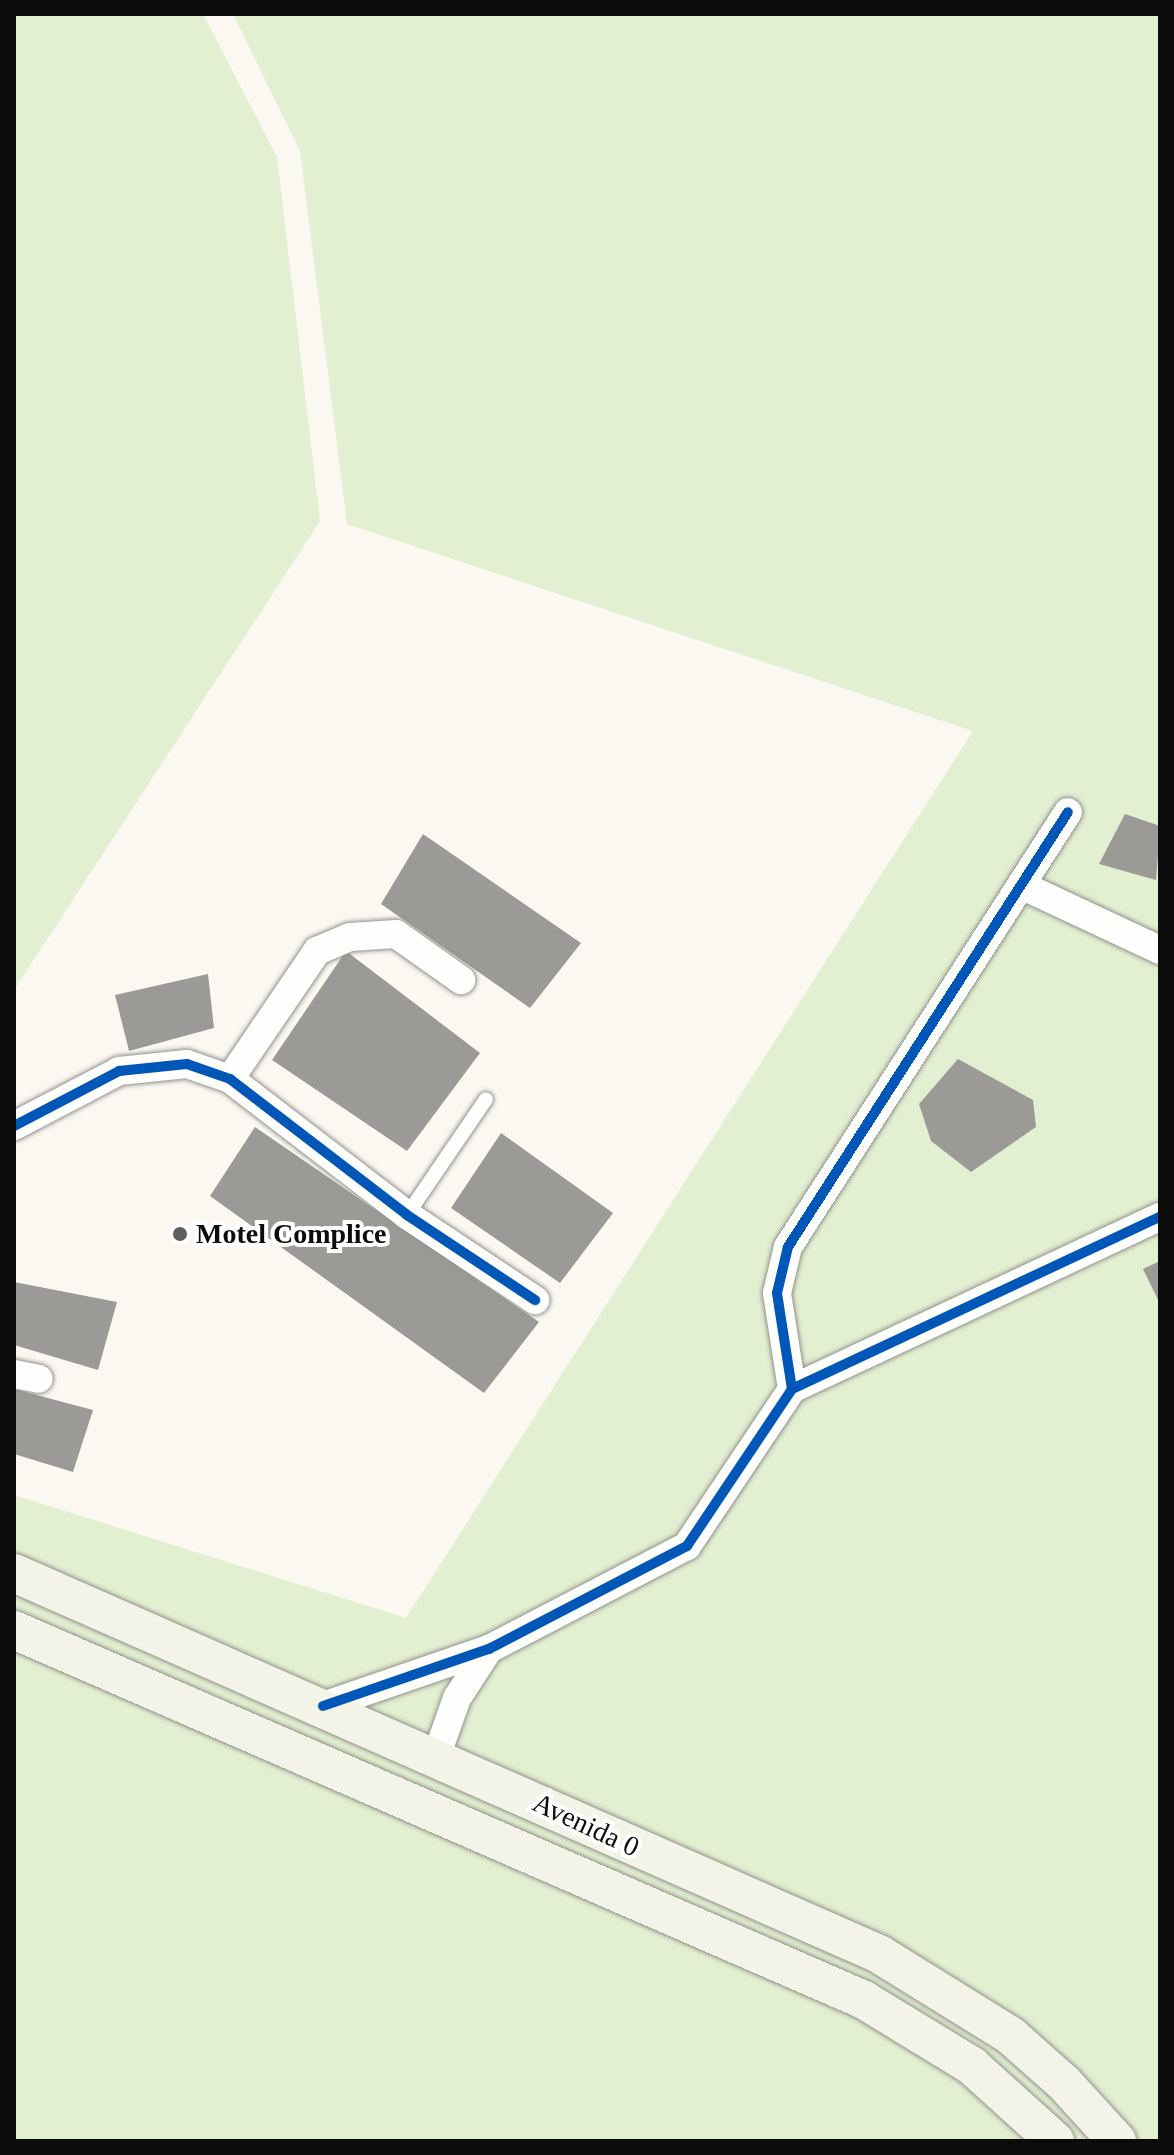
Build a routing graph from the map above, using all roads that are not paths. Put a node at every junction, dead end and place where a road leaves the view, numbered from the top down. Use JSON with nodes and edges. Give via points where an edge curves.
{"nodes":[{"id":1,"x":1068,"y":812,"type":"dead end"},
{"id":2,"x":1021,"y":885,"type":"junction"},
{"id":3,"x":1160,"y":950,"type":"edge"},
{"id":4,"x":461,"y":980,"type":"dead end"},
{"id":5,"x":230,"y":1079,"type":"junction"},
{"id":6,"x":486,"y":1099,"type":"dead end"},
{"id":7,"x":14,"y":1126,"type":"edge"},
{"id":8,"x":407,"y":1215,"type":"junction"},
{"id":9,"x":1160,"y":1217,"type":"edge"},
{"id":10,"x":535,"y":1300,"type":"dead end"},
{"id":11,"x":792,"y":1389,"type":"junction"},
{"id":12,"x":14,"y":1573,"type":"edge"},
{"id":13,"x":14,"y":1630,"type":"edge"},
{"id":14,"x":489,"y":1649,"type":"junction"},
{"id":15,"x":323,"y":1706,"type":"junction"},
{"id":16,"x":436,"y":1757,"type":"junction"},
{"id":17,"x":1055,"y":2141,"type":"edge"},
{"id":18,"x":1117,"y":2141,"type":"edge"}],
"edges":[{"from":1,"to":2,"type":"street"},
{"from":2,"to":3,"type":"street"},
{"from":2,"to":11,"type":"street","via":[[788,1247],[777,1293]]},
{"from":4,"to":5,"type":"street","via":[[396,934],[350,937],[317,951]]},
{"from":5,"to":7,"type":"street","via":[[187,1064],[119,1071]]},
{"from":5,"to":8,"type":"street"},
{"from":6,"to":8,"type":"lane"},
{"from":8,"to":10,"type":"street"},
{"from":9,"to":11,"type":"street"},
{"from":11,"to":14,"type":"street","via":[[687,1546]]},
{"from":12,"to":15,"type":"main road","name":"Avenida 0"},
{"from":13,"to":17,"type":"main road","name":"Avenida 0","via":[[864,2000],[972,2066]]},
{"from":14,"to":15,"type":"street"},
{"from":14,"to":16,"type":"street","via":[[452,1708]]},
{"from":15,"to":16,"type":"main road","name":"Avenida 0"},
{"from":16,"to":18,"type":"main road","name":"Avenida 0","via":[[907,1969],[1011,2036]]}]}
